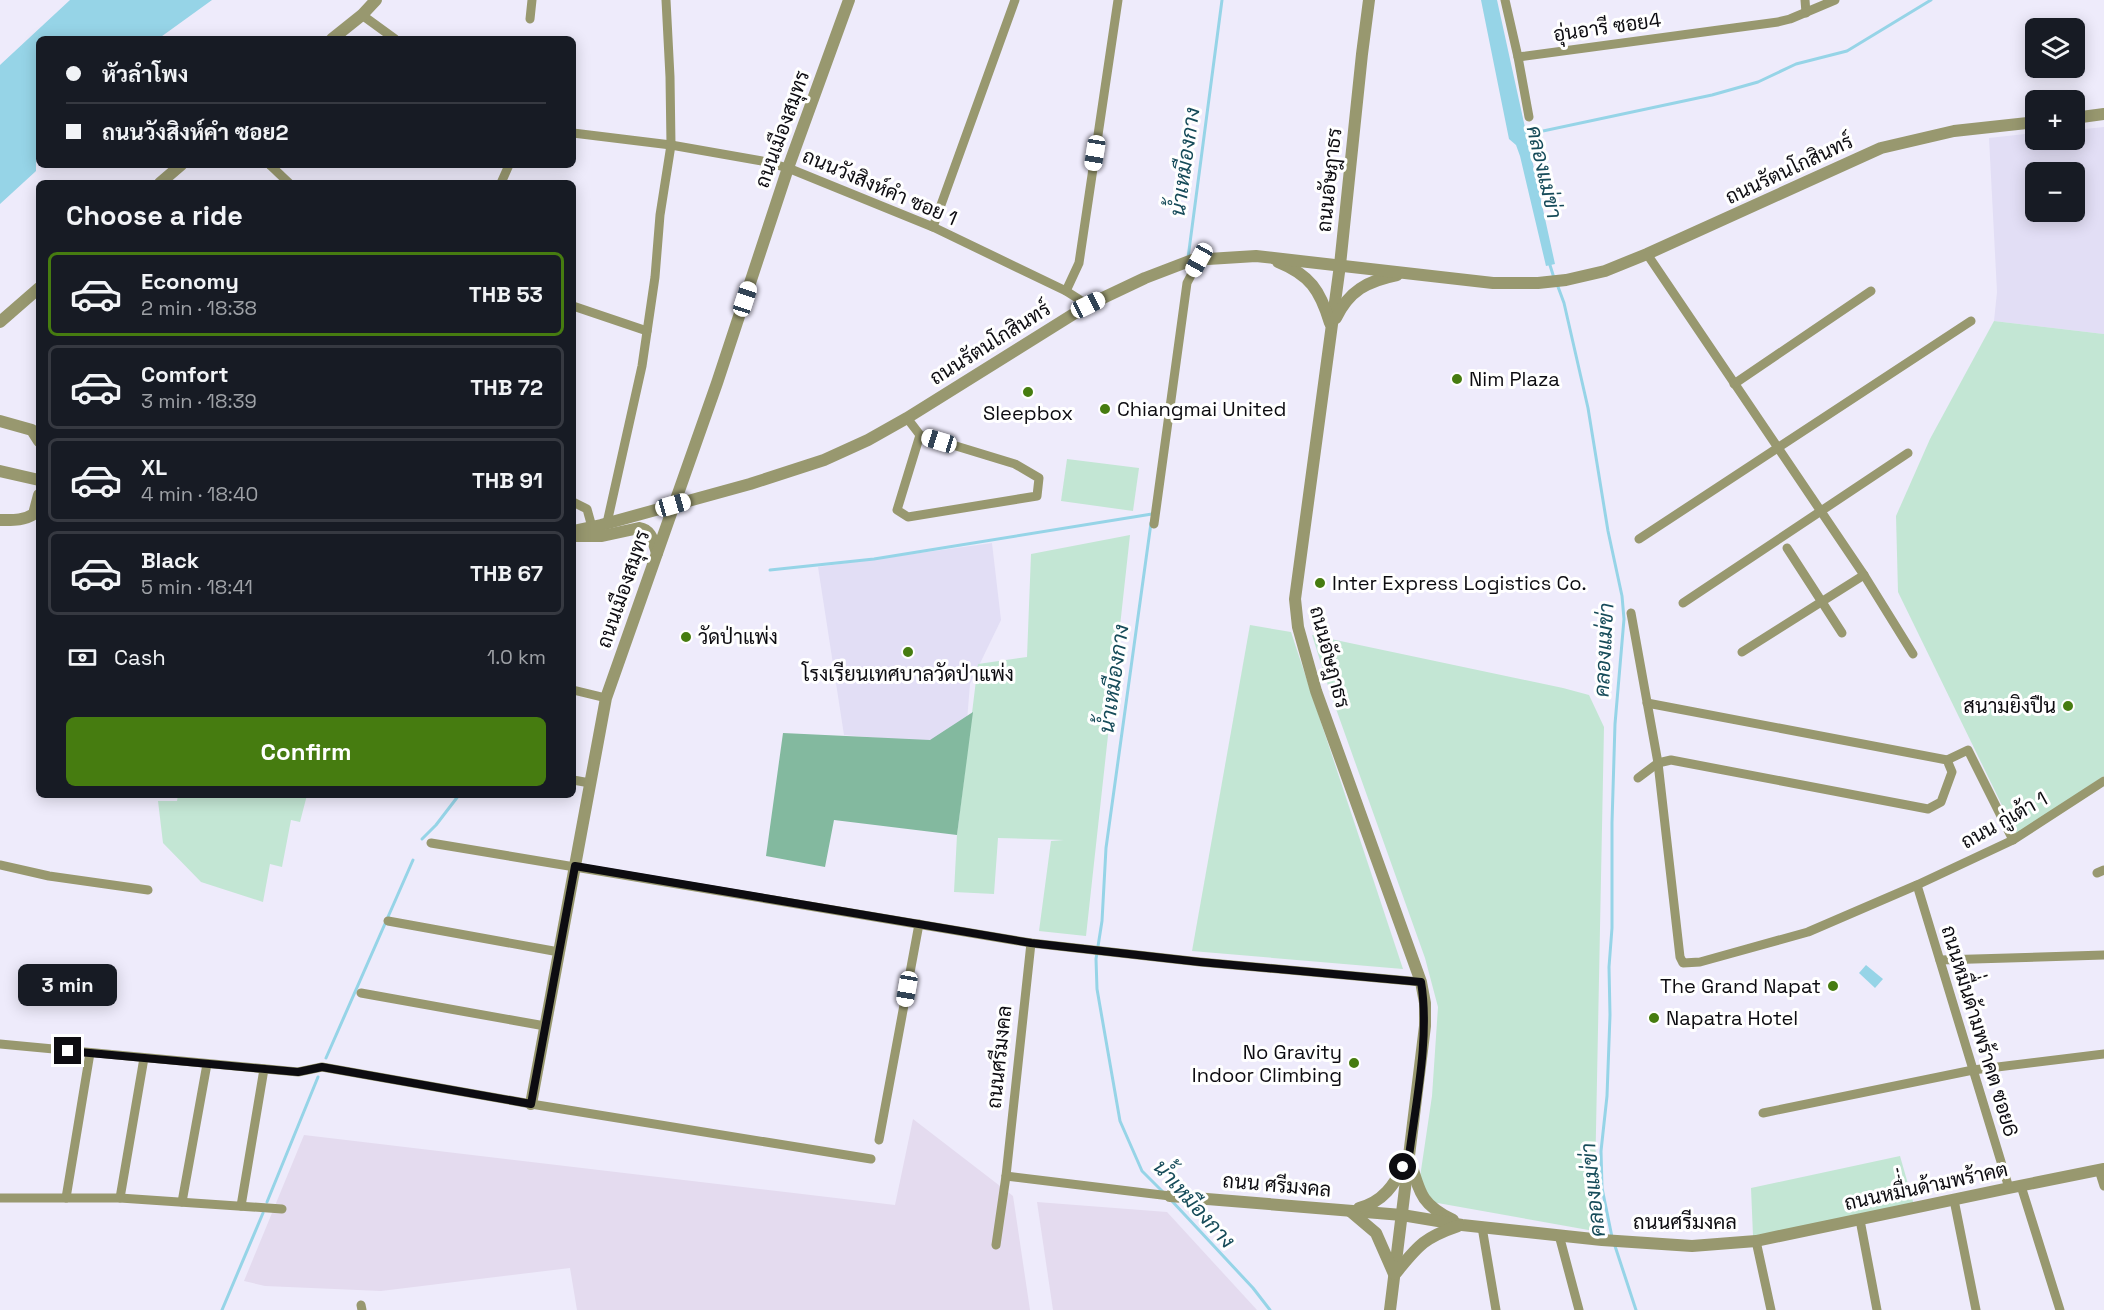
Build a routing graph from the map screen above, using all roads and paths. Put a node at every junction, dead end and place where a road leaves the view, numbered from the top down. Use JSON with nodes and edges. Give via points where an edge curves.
{"nodes":[{"id":1,"x":376,"y":0,"type":"edge"},
{"id":2,"x":532,"y":0,"type":"edge"},
{"id":3,"x":666,"y":0,"type":"edge"},
{"id":4,"x":849,"y":0,"type":"edge"},
{"id":5,"x":1015,"y":0,"type":"edge"},
{"id":6,"x":1118,"y":0,"type":"edge"},
{"id":7,"x":1369,"y":0,"type":"edge"},
{"id":8,"x":1505,"y":0,"type":"edge"},
{"id":9,"x":1804,"y":0,"type":"edge"},
{"id":10,"x":1835,"y":0,"type":"edge"},
{"id":11,"x":1806,"y":13,"type":"junction"},
{"id":12,"x":362,"y":15,"type":"junction"},
{"id":13,"x":530,"y":19,"type":"dead end"},
{"id":14,"x":336,"y":36,"type":"edge"},
{"id":15,"x":391,"y":36,"type":"edge"},
{"id":16,"x":1518,"y":57,"type":"junction"},
{"id":17,"x":2104,"y":114,"type":"edge"},
{"id":18,"x":1529,"y":117,"type":"dead end"},
{"id":19,"x":2085,"y":117,"type":"edge"},
{"id":20,"x":2025,"y":123,"type":"edge"},
{"id":21,"x":576,"y":133,"type":"edge"},
{"id":22,"x":671,"y":145,"type":"junction"},
{"id":23,"x":178,"y":168,"type":"edge"},
{"id":24,"x":273,"y":168,"type":"edge"},
{"id":25,"x":788,"y":168,"type":"junction"},
{"id":26,"x":164,"y":180,"type":"edge"},
{"id":27,"x":286,"y":180,"type":"edge"},
{"id":28,"x":933,"y":227,"type":"junction"},
{"id":29,"x":1647,"y":254,"type":"junction"},
{"id":30,"x":1263,"y":257,"type":"junction"},
{"id":31,"x":1196,"y":260,"type":"junction"},
{"id":32,"x":1340,"y":265,"type":"junction"},
{"id":33,"x":1404,"y":273,"type":"junction"},
{"id":34,"x":36,"y":291,"type":"edge"},
{"id":35,"x":1066,"y":291,"type":"junction"},
{"id":36,"x":1871,"y":291,"type":"dead end"},
{"id":37,"x":1088,"y":305,"type":"junction"},
{"id":38,"x":576,"y":307,"type":"edge"},
{"id":39,"x":1971,"y":321,"type":"dead end"},
{"id":40,"x":0,"y":322,"type":"edge"},
{"id":41,"x":1332,"y":327,"type":"junction"},
{"id":42,"x":647,"y":331,"type":"junction"},
{"id":43,"x":1734,"y":384,"type":"junction"},
{"id":44,"x":907,"y":418,"type":"junction"},
{"id":45,"x":0,"y":421,"type":"edge"},
{"id":46,"x":36,"y":435,"type":"edge"},
{"id":47,"x":920,"y":435,"type":"junction"},
{"id":48,"x":1778,"y":448,"type":"junction"},
{"id":49,"x":1908,"y":453,"type":"dead end"},
{"id":50,"x":0,"y":471,"type":"edge"},
{"id":51,"x":36,"y":479,"type":"edge"},
{"id":52,"x":576,"y":504,"type":"edge"},
{"id":53,"x":673,"y":505,"type":"junction"},
{"id":54,"x":36,"y":506,"type":"edge"},
{"id":55,"x":1820,"y":511,"type":"junction"},
{"id":56,"x":0,"y":520,"type":"edge"},
{"id":57,"x":607,"y":523,"type":"junction"},
{"id":58,"x":1154,"y":524,"type":"dead end"},
{"id":59,"x":592,"y":527,"type":"junction"},
{"id":60,"x":576,"y":530,"type":"edge"},
{"id":61,"x":576,"y":536,"type":"edge"},
{"id":62,"x":1639,"y":539,"type":"dead end"},
{"id":63,"x":1787,"y":548,"type":"dead end"},
{"id":64,"x":657,"y":553,"type":"junction"},
{"id":65,"x":1864,"y":575,"type":"junction"},
{"id":66,"x":1822,"y":601,"type":"junction"},
{"id":67,"x":1683,"y":603,"type":"dead end"},
{"id":68,"x":1631,"y":613,"type":"dead end"},
{"id":69,"x":1842,"y":633,"type":"dead end"},
{"id":70,"x":1742,"y":652,"type":"dead end"},
{"id":71,"x":1913,"y":654,"type":"dead end"},
{"id":72,"x":576,"y":691,"type":"edge"},
{"id":73,"x":606,"y":699,"type":"junction"},
{"id":74,"x":1647,"y":703,"type":"junction"},
{"id":75,"x":1947,"y":760,"type":"junction"},
{"id":76,"x":1658,"y":763,"type":"junction"},
{"id":77,"x":1638,"y":778,"type":"dead end"},
{"id":78,"x":576,"y":781,"type":"edge"},
{"id":79,"x":2104,"y":781,"type":"edge"},
{"id":80,"x":590,"y":783,"type":"junction"},
{"id":81,"x":2013,"y":840,"type":"junction"},
{"id":82,"x":431,"y":843,"type":"dead end"},
{"id":83,"x":0,"y":865,"type":"edge"},
{"id":84,"x":575,"y":866,"type":"junction"},
{"id":85,"x":1917,"y":885,"type":"junction"},
{"id":86,"x":148,"y":890,"type":"dead end"},
{"id":87,"x":388,"y":921,"type":"dead end"},
{"id":88,"x":919,"y":924,"type":"junction"},
{"id":89,"x":1031,"y":943,"type":"junction"},
{"id":90,"x":559,"y":952,"type":"junction"},
{"id":91,"x":2104,"y":955,"type":"edge"},
{"id":92,"x":1940,"y":960,"type":"junction"},
{"id":93,"x":1421,"y":982,"type":"junction"},
{"id":94,"x":361,"y":993,"type":"dead end"},
{"id":95,"x":545,"y":1026,"type":"junction"},
{"id":96,"x":0,"y":1044,"type":"edge"},
{"id":97,"x":90,"y":1053,"type":"junction"},
{"id":98,"x":2104,"y":1054,"type":"edge"},
{"id":99,"x":144,"y":1058,"type":"junction"},
{"id":100,"x":207,"y":1064,"type":"junction"},
{"id":101,"x":264,"y":1069,"type":"junction"},
{"id":102,"x":1973,"y":1070,"type":"junction"},
{"id":103,"x":531,"y":1104,"type":"junction"},
{"id":104,"x":1763,"y":1113,"type":"dead end"},
{"id":105,"x":879,"y":1140,"type":"dead end"},
{"id":106,"x":1409,"y":1156,"type":"junction"},
{"id":107,"x":872,"y":1160,"type":"dead end"},
{"id":108,"x":2102,"y":1170,"type":"edge"},
{"id":109,"x":1006,"y":1176,"type":"junction"},
{"id":110,"x":2104,"y":1186,"type":"edge"},
{"id":111,"x":2015,"y":1187,"type":"junction"},
{"id":112,"x":1170,"y":1196,"type":"joint"},
{"id":113,"x":0,"y":1198,"type":"edge"},
{"id":114,"x":66,"y":1198,"type":"junction"},
{"id":115,"x":120,"y":1198,"type":"junction"},
{"id":116,"x":1954,"y":1200,"type":"junction"},
{"id":117,"x":182,"y":1202,"type":"junction"},
{"id":118,"x":241,"y":1206,"type":"junction"},
{"id":119,"x":282,"y":1209,"type":"dead end"},
{"id":120,"x":1349,"y":1211,"type":"junction"},
{"id":121,"x":1402,"y":1215,"type":"junction"},
{"id":122,"x":1860,"y":1220,"type":"junction"},
{"id":123,"x":1462,"y":1225,"type":"junction"},
{"id":124,"x":1482,"y":1227,"type":"junction"},
{"id":125,"x":1559,"y":1235,"type":"junction"},
{"id":126,"x":1756,"y":1241,"type":"junction"},
{"id":127,"x":996,"y":1245,"type":"dead end"},
{"id":128,"x":1394,"y":1275,"type":"junction"},
{"id":129,"x":1390,"y":1310,"type":"edge"},
{"id":130,"x":1496,"y":1310,"type":"edge"},
{"id":131,"x":1579,"y":1310,"type":"edge"},
{"id":132,"x":1771,"y":1310,"type":"edge"},
{"id":133,"x":1877,"y":1310,"type":"edge"},
{"id":134,"x":1977,"y":1310,"type":"edge"},
{"id":135,"x":2060,"y":1310,"type":"edge"}],
"edges":[{"from":1,"to":12,"type":"street"},
{"from":2,"to":13,"type":"street"},
{"from":3,"to":22,"type":"street"},
{"from":4,"to":25,"type":"street","name":"ถนนเมืองสมุทร"},
{"from":5,"to":28,"type":"street"},
{"from":6,"to":35,"type":"street","via":[[1079,263]]},
{"from":7,"to":32,"type":"street","name":"ถนนอัษฎาธร"},
{"from":8,"to":16,"type":"street"},
{"from":9,"to":11,"type":"street"},
{"from":10,"to":11,"type":"street","name":"อุ่นอารี ซอย4"},
{"from":11,"to":16,"type":"street","name":"อุ่นอารี ซอย4","via":[[1778,22]]},
{"from":12,"to":14,"type":"street"},
{"from":12,"to":15,"type":"street"},
{"from":16,"to":18,"type":"street"},
{"from":17,"to":19,"type":"street"},
{"from":20,"to":29,"type":"street","name":"ถนนรัตนโกสินทร์","via":[[1954,131],[1881,148]]},
{"from":21,"to":22,"type":"street","name":"ถนนวังสิงห์คำ ซอย 1"},
{"from":22,"to":25,"type":"street","name":"ถนนวังสิงห์คำ ซอย 1"},
{"from":22,"to":42,"type":"street"},
{"from":23,"to":26,"type":"street"},
{"from":24,"to":27,"type":"street"},
{"from":25,"to":28,"type":"street","name":"ถนนวังสิงห์คำ ซอย 1"},
{"from":25,"to":53,"type":"street","name":"ถนนเมืองสมุทร"},
{"from":28,"to":35,"type":"street","name":"ถนนวังสิงห์คำ ซอย 1"},
{"from":29,"to":33,"type":"street","name":"ถนนรัตนโกสินทร์","via":[[1605,271],[1546,282],[1499,284]]},
{"from":29,"to":43,"type":"street"},
{"from":30,"to":31,"type":"street","name":"ถนนรัตนโกสินทร์"},
{"from":30,"to":32,"type":"street","name":"ถนนรัตนโกสินทร์"},
{"from":30,"to":41,"type":"street","via":[[1306,277],[1320,295]]},
{"from":31,"to":37,"type":"street","name":"ถนนรัตนโกสินทร์","via":[[1149,276]]},
{"from":31,"to":58,"type":"street","via":[[1187,283]]},
{"from":32,"to":33,"type":"street","name":"ถนนรัตนโกสินทร์"},
{"from":32,"to":41,"type":"street","name":"ถนนอัษฎาธร"},
{"from":33,"to":41,"type":"street","via":[[1355,291]]},
{"from":34,"to":40,"type":"street"},
{"from":35,"to":37,"type":"street","name":"ถนนวังสิงห์คำ ซอย 1"},
{"from":36,"to":43,"type":"street"},
{"from":37,"to":44,"type":"street","name":"ถนนรัตนโกสินทร์"},
{"from":38,"to":42,"type":"street"},
{"from":39,"to":48,"type":"street"},
{"from":41,"to":93,"type":"street","name":"ถนนอัษฎาธร","via":[[1296,583],[1296,614],[1316,691]]},
{"from":42,"to":57,"type":"street"},
{"from":43,"to":48,"type":"street"},
{"from":44,"to":47,"type":"street"},
{"from":44,"to":53,"type":"street","name":"ถนนรัตนโกสินทร์","via":[[824,460]]},
{"from":45,"to":46,"type":"street"},
{"from":47,"to":47,"type":"street","via":[[1015,464],[1039,478],[1037,496],[908,517],[897,510]]},
{"from":48,"to":55,"type":"street"},
{"from":48,"to":62,"type":"street"},
{"from":49,"to":55,"type":"street"},
{"from":50,"to":51,"type":"street"},
{"from":52,"to":59,"type":"street","via":[[587,509]]},
{"from":53,"to":57,"type":"street","name":"ถนนรัตนโกสินทร์"},
{"from":53,"to":64,"type":"street","name":"ถนนเมืองสมุทร"},
{"from":54,"to":56,"type":"street","via":[[28,518]]},
{"from":55,"to":65,"type":"street"},
{"from":55,"to":67,"type":"street"},
{"from":57,"to":59,"type":"street","name":"ถนนรัตนโกสินทร์"},
{"from":59,"to":60,"type":"street","name":"ถนนรัตนโกสินทร์"},
{"from":61,"to":64,"type":"street","via":[[645,529]]},
{"from":63,"to":66,"type":"street"},
{"from":64,"to":73,"type":"street","name":"ถนนเมืองสมุทร"},
{"from":65,"to":66,"type":"street"},
{"from":65,"to":71,"type":"street"},
{"from":66,"to":69,"type":"street"},
{"from":66,"to":70,"type":"street"},
{"from":68,"to":74,"type":"street"},
{"from":72,"to":73,"type":"street"},
{"from":73,"to":80,"type":"street","name":"ถนนเมืองสมุทร"},
{"from":74,"to":75,"type":"street"},
{"from":74,"to":76,"type":"street"},
{"from":75,"to":76,"type":"street","via":[[1952,772],[1941,802],[1928,809],[1671,760]]},
{"from":75,"to":81,"type":"street","via":[[1968,750]]},
{"from":76,"to":77,"type":"street"},
{"from":76,"to":85,"type":"street","name":"ถนน กู่เต้า 1","via":[[1683,963],[1700,962],[1808,932]]},
{"from":78,"to":80,"type":"street"},
{"from":79,"to":81,"type":"street","name":"ถนน กู่เต้า 1"},
{"from":80,"to":84,"type":"street","name":"ถนนเมืองสมุทร"},
{"from":81,"to":85,"type":"street","name":"ถนน กู่เต้า 1"},
{"from":82,"to":84,"type":"street"},
{"from":83,"to":86,"type":"street"},
{"from":84,"to":88,"type":"street"},
{"from":84,"to":90,"type":"street","name":"ถนนเมืองสมุทร"},
{"from":85,"to":92,"type":"street","name":"ถนนหมื่่นด้ามพร้าคต ซอย6"},
{"from":87,"to":90,"type":"street"},
{"from":88,"to":89,"type":"street"},
{"from":88,"to":105,"type":"street"},
{"from":89,"to":93,"type":"street"},
{"from":89,"to":109,"type":"street","name":"ถนนศรีมงคล"},
{"from":90,"to":95,"type":"street","name":"ถนนเมืองสมุทร"},
{"from":91,"to":92,"type":"street"},
{"from":92,"to":102,"type":"street","name":"ถนนหมื่่นด้ามพร้าคต ซอย6"},
{"from":93,"to":106,"type":"street","name":"ถนนอัษฎาธร","via":[[1425,1026]]},
{"from":94,"to":95,"type":"street"},
{"from":95,"to":103,"type":"street","name":"ถนนเมืองสมุทร"},
{"from":96,"to":97,"type":"street"},
{"from":97,"to":99,"type":"street"},
{"from":97,"to":114,"type":"street"},
{"from":98,"to":102,"type":"street"},
{"from":99,"to":100,"type":"street"},
{"from":99,"to":115,"type":"street"},
{"from":100,"to":101,"type":"street"},
{"from":100,"to":117,"type":"street"},
{"from":101,"to":103,"type":"street","via":[[298,1072],[322,1067]]},
{"from":101,"to":118,"type":"street"},
{"from":102,"to":104,"type":"street"},
{"from":102,"to":111,"type":"street","name":"ถนนหมื่่นด้ามพร้าคต ซอย6"},
{"from":103,"to":107,"type":"street"},
{"from":106,"to":120,"type":"street","via":[[1384,1197]]},
{"from":106,"to":121,"type":"street","name":"ถนนอัษฎาธร"},
{"from":106,"to":123,"type":"street","via":[[1422,1199]]},
{"from":108,"to":110,"type":"street"},
{"from":108,"to":111,"type":"street","name":"ถนนหมื่่นด้ามพร้าคต"},
{"from":109,"to":112,"type":"street","name":"ถนน ศรีมงคล"},
{"from":109,"to":127,"type":"street","name":"ถนนศรีมงคล"},
{"from":111,"to":116,"type":"street","name":"ถนนหมื่่นด้ามพร้าคต"},
{"from":111,"to":135,"type":"street","name":"ถนนหมื่่นด้ามพร้าคต ซอย6"},
{"from":112,"to":120,"type":"street","name":"ถนน ศรีมงคล"},
{"from":113,"to":114,"type":"street"},
{"from":114,"to":115,"type":"street"},
{"from":115,"to":117,"type":"street"},
{"from":116,"to":122,"type":"street","name":"ถนนหมื่่นด้ามพร้าคต"},
{"from":116,"to":134,"type":"street"},
{"from":117,"to":118,"type":"street"},
{"from":118,"to":119,"type":"street"},
{"from":120,"to":121,"type":"street","name":"ถนน ศรีมงคล"},
{"from":120,"to":128,"type":"street","via":[[1376,1233]]},
{"from":121,"to":123,"type":"street","name":"ถนนศรีมงคล"},
{"from":121,"to":128,"type":"street","name":"ถนนอัษฎาธร"},
{"from":122,"to":126,"type":"street","name":"ถนนหมื่่นด้ามพร้าคต"},
{"from":122,"to":133,"type":"street"},
{"from":123,"to":124,"type":"street","name":"ถนนศรีมงคล"},
{"from":123,"to":128,"type":"street","via":[[1423,1241]]},
{"from":124,"to":125,"type":"street","name":"ถนนศรีมงคล"},
{"from":124,"to":130,"type":"street"},
{"from":125,"to":126,"type":"street","name":"ถนนศรีมงคล","via":[[1692,1246]]},
{"from":125,"to":131,"type":"street"},
{"from":126,"to":132,"type":"street","name":"ถนนศรีมงคล"},
{"from":128,"to":129,"type":"street","name":"ถนนอัษฎาธร"}]}
